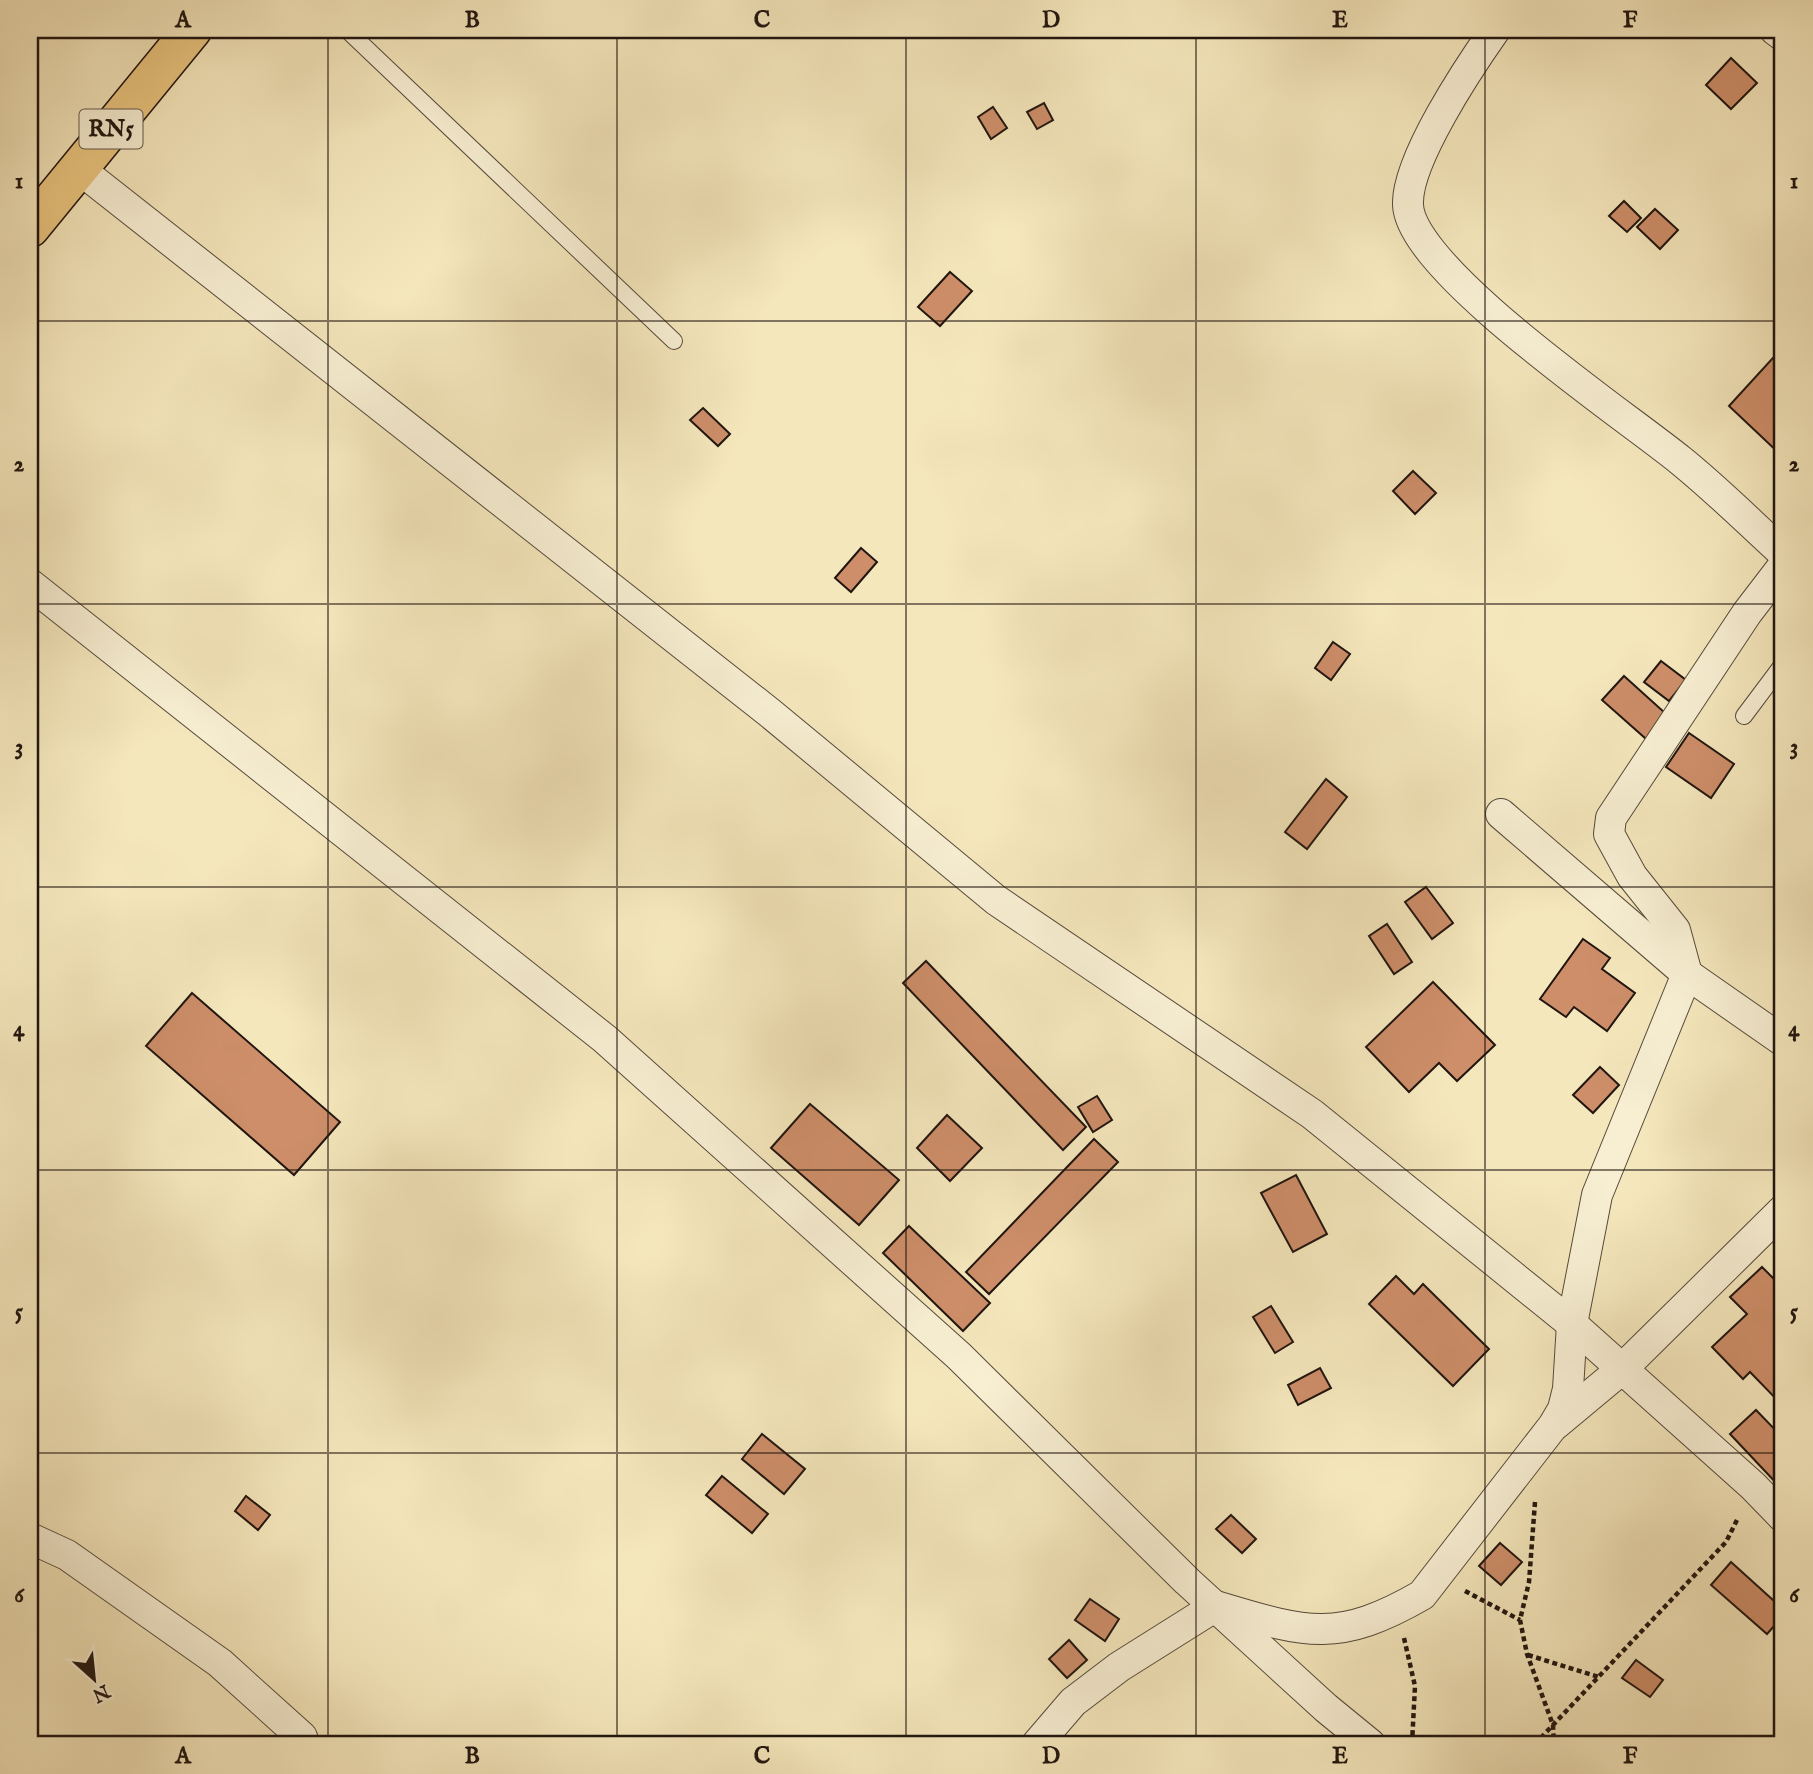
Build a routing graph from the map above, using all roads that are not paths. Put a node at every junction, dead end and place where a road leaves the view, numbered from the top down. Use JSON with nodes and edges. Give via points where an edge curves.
{"nodes":[{"id":1,"x":192,"y":30,"type":"edge"},
{"id":2,"x":348,"y":30,"type":"edge"},
{"id":3,"x":1495,"y":30,"type":"edge"},
{"id":4,"x":1775,"y":30,"type":"edge"},
{"id":5,"x":1783,"y":36,"type":"edge"},
{"id":6,"x":78,"y":168,"type":"junction"},
{"id":7,"x":30,"y":228,"type":"edge"},
{"id":8,"x":674,"y":341,"type":"dead end"},
{"id":9,"x":1783,"y":553,"type":"edge"},
{"id":10,"x":1783,"y":566,"type":"edge"},
{"id":11,"x":30,"y":584,"type":"edge"},
{"id":12,"x":1783,"y":664,"type":"edge"},
{"id":13,"x":1744,"y":716,"type":"dead end"},
{"id":14,"x":1501,"y":814,"type":"dead end"},
{"id":15,"x":1687,"y":974,"type":"junction"},
{"id":16,"x":1783,"y":1041,"type":"edge"},
{"id":17,"x":1783,"y":1210,"type":"edge"},
{"id":18,"x":1572,"y":1324,"type":"junction"},
{"id":19,"x":1622,"y":1368,"type":"junction"},
{"id":20,"x":1547,"y":1434,"type":"junction"},
{"id":21,"x":1783,"y":1517,"type":"edge"},
{"id":22,"x":30,"y":1538,"type":"edge"},
{"id":23,"x":1216,"y":1606,"type":"junction"},
{"id":24,"x":304,"y":1744,"type":"edge"},
{"id":25,"x":1037,"y":1744,"type":"edge"},
{"id":26,"x":1370,"y":1744,"type":"edge"}],
"edges":[{"from":1,"to":6,"type":"highway","number":"RN5"},
{"from":2,"to":8,"type":"lane"},
{"from":3,"to":9,"type":"street","via":[[1466,71],[1413,179],[1408,206],[1419,234],[1435,257],[1519,337],[1681,461]]},
{"from":4,"to":5,"type":"street"},
{"from":6,"to":7,"type":"highway","number":"RN5"},
{"from":6,"to":18,"type":"street","via":[[759,704],[996,900],[1312,1114]]},
{"from":10,"to":15,"type":"street","via":[[1611,818],[1608,834],[1632,876],[1675,930]]},
{"from":11,"to":23,"type":"street","via":[[605,1039],[958,1356]]},
{"from":12,"to":13,"type":"lane"},
{"from":14,"to":15,"type":"street"},
{"from":15,"to":16,"type":"street"},
{"from":15,"to":18,"type":"street","via":[[1597,1195]]},
{"from":17,"to":19,"type":"street"},
{"from":18,"to":19,"type":"street"},
{"from":18,"to":20,"type":"street","via":[[1568,1389],[1563,1409]]},
{"from":19,"to":20,"type":"street"},
{"from":19,"to":21,"type":"street"},
{"from":20,"to":23,"type":"street","via":[[1437,1578],[1422,1595],[1397,1609],[1357,1626],[1319,1631]]},
{"from":22,"to":24,"type":"street","via":[[67,1555],[220,1663],[302,1737]]},
{"from":23,"to":25,"type":"street","via":[[1073,1702]]},
{"from":23,"to":26,"type":"street"}]}
